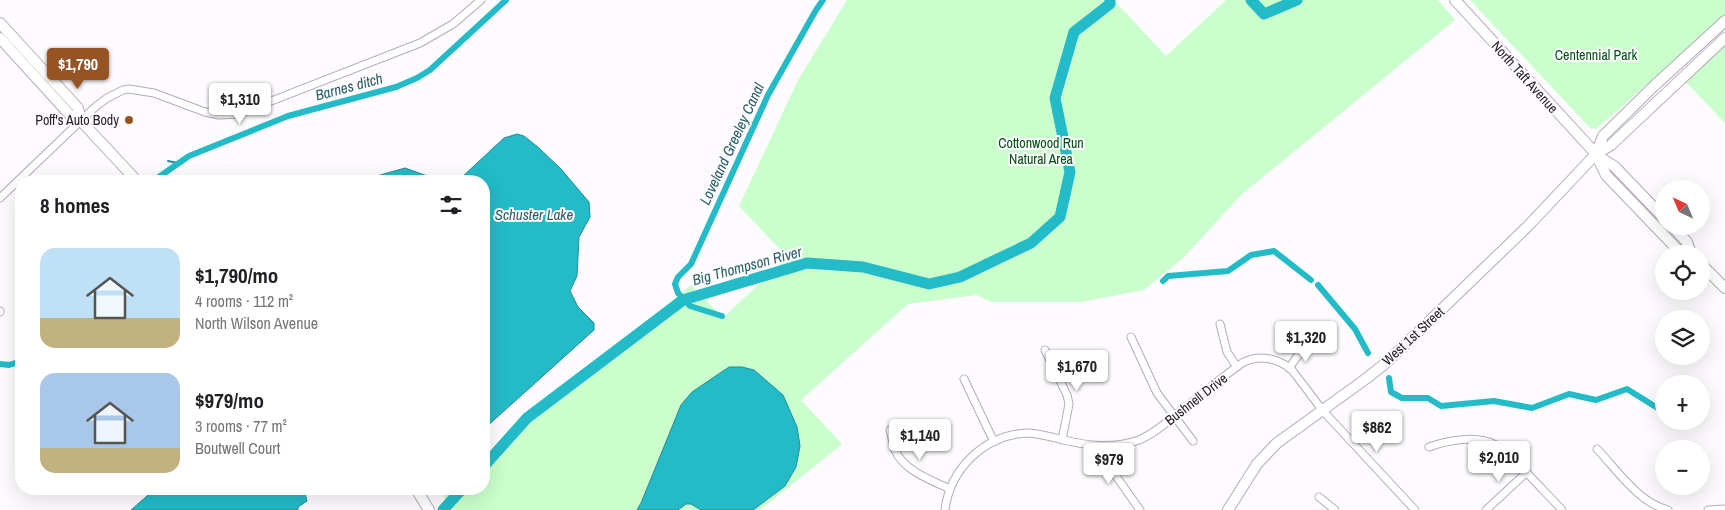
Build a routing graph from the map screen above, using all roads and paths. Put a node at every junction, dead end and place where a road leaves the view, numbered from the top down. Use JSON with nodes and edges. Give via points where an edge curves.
{"nodes":[{"id":1,"x":481,"y":0,"type":"edge"},
{"id":2,"x":1455,"y":0,"type":"edge"},
{"id":3,"x":1725,"y":21,"type":"edge"},
{"id":4,"x":0,"y":23,"type":"edge"},
{"id":5,"x":0,"y":38,"type":"edge"},
{"id":6,"x":1725,"y":38,"type":"edge"},
{"id":7,"x":80,"y":121,"type":"junction"},
{"id":8,"x":1596,"y":154,"type":"junction"},
{"id":9,"x":24,"y":175,"type":"edge"},
{"id":10,"x":131,"y":175,"type":"edge"},
{"id":11,"x":15,"y":184,"type":"edge"},
{"id":12,"x":0,"y":198,"type":"edge"},
{"id":13,"x":1655,"y":209,"type":"edge"},
{"id":14,"x":1680,"y":235,"type":"edge"},
{"id":15,"x":1673,"y":245,"type":"edge"},
{"id":16,"x":1688,"y":245,"type":"edge"},
{"id":17,"x":1710,"y":273,"type":"edge"},
{"id":18,"x":1725,"y":288,"type":"edge"},
{"id":19,"x":1220,"y":324,"type":"dead end"},
{"id":20,"x":1131,"y":337,"type":"dead end"},
{"id":21,"x":1305,"y":346,"type":"dead end"},
{"id":22,"x":1045,"y":350,"type":"dead end"},
{"id":23,"x":1237,"y":367,"type":"junction"},
{"id":24,"x":1290,"y":368,"type":"junction"},
{"id":25,"x":964,"y":380,"type":"dead end"},
{"id":26,"x":1323,"y":411,"type":"junction"},
{"id":27,"x":1175,"y":416,"type":"junction"},
{"id":28,"x":890,"y":430,"type":"dead end"},
{"id":29,"x":1062,"y":440,"type":"junction"},
{"id":30,"x":1193,"y":441,"type":"dead end"},
{"id":31,"x":994,"y":442,"type":"junction"},
{"id":32,"x":1112,"y":446,"type":"junction"},
{"id":33,"x":1429,"y":448,"type":"dead end"},
{"id":34,"x":1597,"y":449,"type":"dead end"},
{"id":35,"x":1527,"y":472,"type":"junction"},
{"id":36,"x":950,"y":489,"type":"junction"},
{"id":37,"x":420,"y":495,"type":"edge"},
{"id":38,"x":1318,"y":496,"type":"dead end"},
{"id":39,"x":1725,"y":509,"type":"edge"},
{"id":40,"x":429,"y":510,"type":"edge"},
{"id":41,"x":945,"y":510,"type":"edge"},
{"id":42,"x":1140,"y":510,"type":"edge"},
{"id":43,"x":1228,"y":510,"type":"edge"},
{"id":44,"x":1335,"y":510,"type":"edge"},
{"id":45,"x":1415,"y":510,"type":"edge"},
{"id":46,"x":1486,"y":510,"type":"edge"},
{"id":47,"x":1562,"y":510,"type":"edge"},
{"id":48,"x":1668,"y":510,"type":"edge"},
{"id":49,"x":1708,"y":510,"type":"edge"}],
"edges":[{"from":1,"to":7,"type":"street","via":[[453,24],[420,43],[238,114],[205,112],[154,93],[130,89],[107,98]]},
{"from":2,"to":8,"type":"main road","name":"North Taft Avenue"},
{"from":3,"to":8,"type":"main road","name":"West 1st Street","via":[[1603,136]]},
{"from":4,"to":7,"type":"main road","via":[[78,108]]},
{"from":5,"to":7,"type":"main road","via":[[70,115]]},
{"from":6,"to":8,"type":"main road","name":"West 1st Street","via":[[1618,139]]},
{"from":7,"to":9,"type":"street"},
{"from":7,"to":10,"type":"main road"},
{"from":8,"to":13,"type":"main road","via":[[1614,166]]},
{"from":8,"to":15,"type":"main road","via":[[1606,175]]},
{"from":8,"to":26,"type":"main road","name":"West 1st Street","via":[[1528,226],[1387,362]]},
{"from":11,"to":12,"type":"street"},
{"from":14,"to":16,"type":"main road"},
{"from":17,"to":18,"type":"main road"},
{"from":19,"to":23,"type":"street","via":[[1227,352]]},
{"from":20,"to":27,"type":"street","via":[[1157,393]]},
{"from":21,"to":24,"type":"street"},
{"from":22,"to":29,"type":"street","via":[[1069,404]]},
{"from":23,"to":24,"type":"street","name":"Bushnell Drive","via":[[1247,360],[1263,358],[1274,359]]},
{"from":23,"to":27,"type":"street","name":"Bushnell Drive"},
{"from":24,"to":26,"type":"street","name":"Bushnell Drive"},
{"from":25,"to":31,"type":"street"},
{"from":26,"to":43,"type":"main road","name":"West 1st Street","via":[[1277,444],[1257,464]]},
{"from":26,"to":45,"type":"street","name":"Bushnell Drive"},
{"from":27,"to":30,"type":"street"},
{"from":27,"to":32,"type":"street","name":"Bushnell Drive","via":[[1140,439]]},
{"from":28,"to":36,"type":"street","via":[[895,450],[903,460],[926,478]]},
{"from":29,"to":31,"type":"street","name":"Bushnell Drive","via":[[1027,433]]},
{"from":29,"to":32,"type":"street","name":"Bushnell Drive"},
{"from":31,"to":36,"type":"street","name":"Bushnell Drive","via":[[976,452]]},
{"from":32,"to":42,"type":"street","via":[[1116,476]]},
{"from":33,"to":35,"type":"street","via":[[1443,442],[1463,440],[1489,442],[1506,451]]},
{"from":34,"to":48,"type":"street","via":[[1639,495]]},
{"from":35,"to":46,"type":"street"},
{"from":35,"to":47,"type":"street"},
{"from":36,"to":41,"type":"street","name":"Bushnell Drive"},
{"from":37,"to":40,"type":"main road"},
{"from":38,"to":44,"type":"street"},
{"from":39,"to":49,"type":"street"}]}
